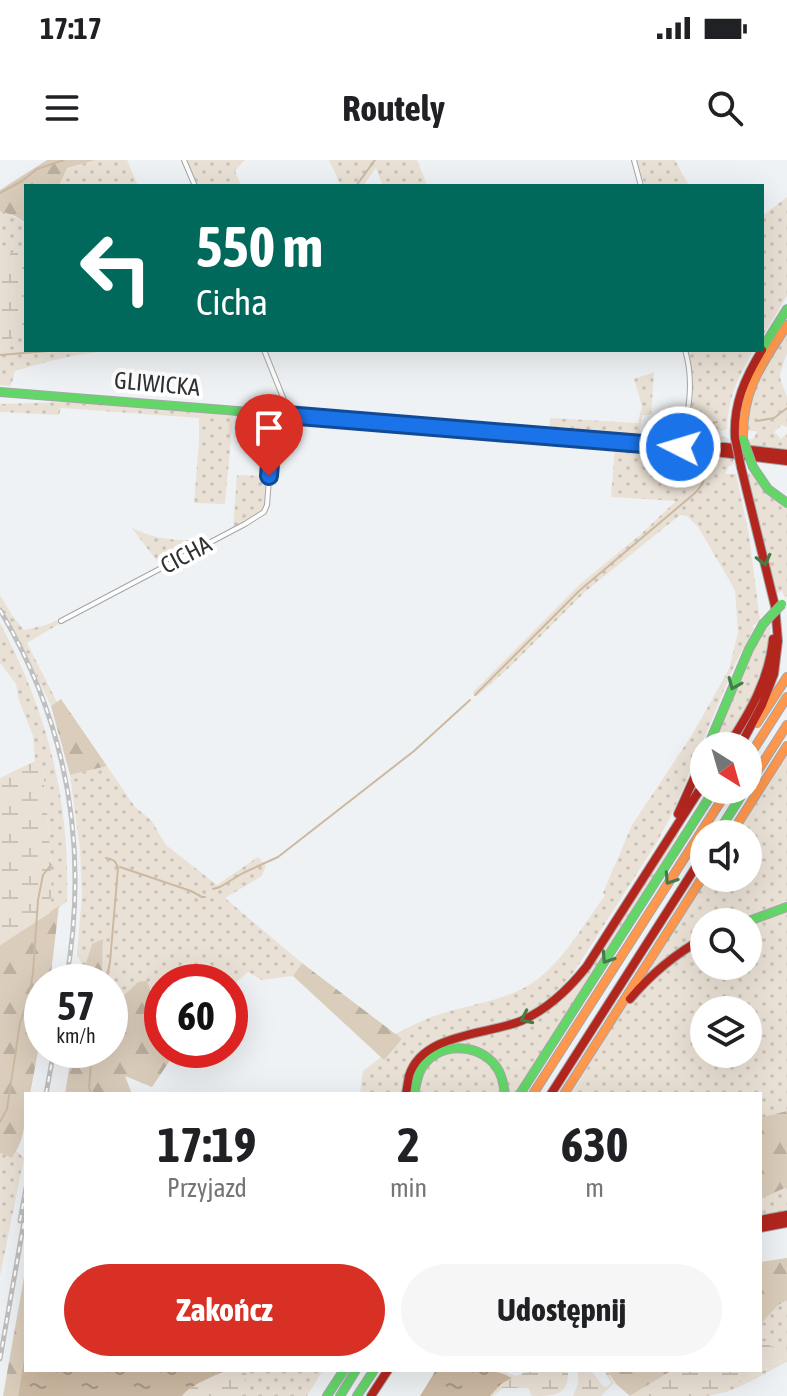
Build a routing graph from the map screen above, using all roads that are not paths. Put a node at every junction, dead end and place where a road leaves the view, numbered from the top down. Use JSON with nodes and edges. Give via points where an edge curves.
{"nodes":[{"id":1,"x":184,"y":160,"type":"edge"},
{"id":2,"x":634,"y":160,"type":"edge"},
{"id":3,"x":194,"y":184,"type":"edge"},
{"id":4,"x":640,"y":184,"type":"edge"},
{"id":5,"x":787,"y":309,"type":"edge"},
{"id":6,"x":787,"y":325,"type":"edge"},
{"id":7,"x":764,"y":347,"type":"edge"},
{"id":8,"x":265,"y":352,"type":"edge"},
{"id":9,"x":685,"y":352,"type":"edge"},
{"id":10,"x":761,"y":352,"type":"edge"},
{"id":11,"x":0,"y":395,"type":"edge"},
{"id":12,"x":274,"y":414,"type":"junction"},
{"id":13,"x":290,"y":415,"type":"junction"},
{"id":14,"x":739,"y":439,"type":"junction"},
{"id":15,"x":680,"y":447,"type":"junction"},
{"id":16,"x":787,"y":454,"type":"edge"},
{"id":17,"x":787,"y":461,"type":"edge"},
{"id":18,"x":787,"y":503,"type":"edge"},
{"id":19,"x":781,"y":604,"type":"edge"},
{"id":20,"x":61,"y":621,"type":"dead end"},
{"id":21,"x":787,"y":677,"type":"edge"},
{"id":22,"x":787,"y":697,"type":"edge"},
{"id":23,"x":787,"y":725,"type":"edge"},
{"id":24,"x":714,"y":732,"type":"edge"},
{"id":25,"x":737,"y":732,"type":"edge"},
{"id":26,"x":748,"y":732,"type":"edge"},
{"id":27,"x":750,"y":732,"type":"edge"},
{"id":28,"x":762,"y":736,"type":"edge"},
{"id":29,"x":787,"y":746,"type":"edge"},
{"id":30,"x":762,"y":764,"type":"edge"},
{"id":31,"x":690,"y":787,"type":"edge"},
{"id":32,"x":690,"y":804,"type":"edge"},
{"id":33,"x":705,"y":804,"type":"edge"},
{"id":34,"x":719,"y":804,"type":"edge"},
{"id":35,"x":740,"y":820,"type":"edge"},
{"id":36,"x":663,"y":846,"type":"junction"},
{"id":37,"x":690,"y":876,"type":"edge"},
{"id":38,"x":693,"y":892,"type":"edge"},
{"id":39,"x":787,"y":907,"type":"edge"},
{"id":40,"x":762,"y":916,"type":"edge"},
{"id":41,"x":690,"y":946,"type":"edge"},
{"id":42,"x":607,"y":1027,"type":"junction"},
{"id":43,"x":406,"y":1092,"type":"edge"},
{"id":44,"x":414,"y":1092,"type":"edge"},
{"id":45,"x":505,"y":1092,"type":"edge"},
{"id":46,"x":521,"y":1092,"type":"edge"},
{"id":47,"x":534,"y":1092,"type":"edge"},
{"id":48,"x":552,"y":1092,"type":"edge"},
{"id":49,"x":565,"y":1092,"type":"edge"},
{"id":50,"x":787,"y":1215,"type":"edge"},
{"id":51,"x":762,"y":1220,"type":"edge"},
{"id":52,"x":787,"y":1223,"type":"edge"},
{"id":53,"x":762,"y":1228,"type":"edge"},
{"id":54,"x":343,"y":1372,"type":"edge"},
{"id":55,"x":355,"y":1372,"type":"edge"},
{"id":56,"x":373,"y":1372,"type":"edge"},
{"id":57,"x":387,"y":1372,"type":"edge"},
{"id":58,"x":327,"y":1396,"type":"edge"},
{"id":59,"x":340,"y":1396,"type":"edge"},
{"id":60,"x":357,"y":1396,"type":"edge"},
{"id":61,"x":371,"y":1396,"type":"edge"}],
"edges":[{"from":1,"to":3,"type":"street"},
{"from":2,"to":4,"type":"street"},
{"from":5,"to":7,"type":"main road"},
{"from":6,"to":14,"type":"main road","via":[[750,385]]},
{"from":8,"to":13,"type":"street"},
{"from":9,"to":15,"type":"street","via":[[690,400]]},
{"from":10,"to":14,"type":"main road","via":[[737,398]]},
{"from":11,"to":12,"type":"main road","name":"GLIWICKA"},
{"from":12,"to":13,"type":"main road","name":"GLIWICKA"},
{"from":12,"to":20,"type":"street","name":"CICHA","via":[[267,505],[259,517]]},
{"from":13,"to":15,"type":"main road","name":"GLIWICKA"},
{"from":14,"to":18,"type":"main road","bridge":true,"via":[[768,489]]},
{"from":14,"to":19,"type":"main road","one_way":true,"bridge":true,"via":[[741,467]]},
{"from":15,"to":16,"type":"main road"},
{"from":15,"to":17,"type":"main road"},
{"from":19,"to":24,"type":"main road","one_way":true,"bridge":true,"via":[[749,649]]},
{"from":19,"to":25,"type":"main road","via":[[763,684]]},
{"from":19,"to":26,"type":"main road","via":[[774,674]]},
{"from":21,"to":27,"type":"main road"},
{"from":22,"to":28,"type":"main road"},
{"from":23,"to":30,"type":"main road"},
{"from":29,"to":35,"type":"main road"},
{"from":31,"to":36,"type":"main road"},
{"from":32,"to":36,"type":"main road"},
{"from":33,"to":46,"type":"main road","one_way":true},
{"from":34,"to":47,"type":"main road","one_way":true},
{"from":36,"to":43,"type":"main road","one_way":true,"via":[[569,988],[520,1021],[425,1051],[415,1062]]},
{"from":37,"to":48,"type":"main road"},
{"from":38,"to":42,"type":"main road"},
{"from":39,"to":40,"type":"main road"},
{"from":41,"to":42,"type":"main road","via":[[639,987]]},
{"from":42,"to":49,"type":"main road"},
{"from":44,"to":45,"type":"main road","via":[[426,1062],[458,1047],[490,1059]]},
{"from":50,"to":51,"type":"main road"},
{"from":52,"to":53,"type":"main road"},
{"from":54,"to":58,"type":"main road"},
{"from":55,"to":59,"type":"main road"},
{"from":56,"to":60,"type":"main road"},
{"from":57,"to":61,"type":"main road"}]}
